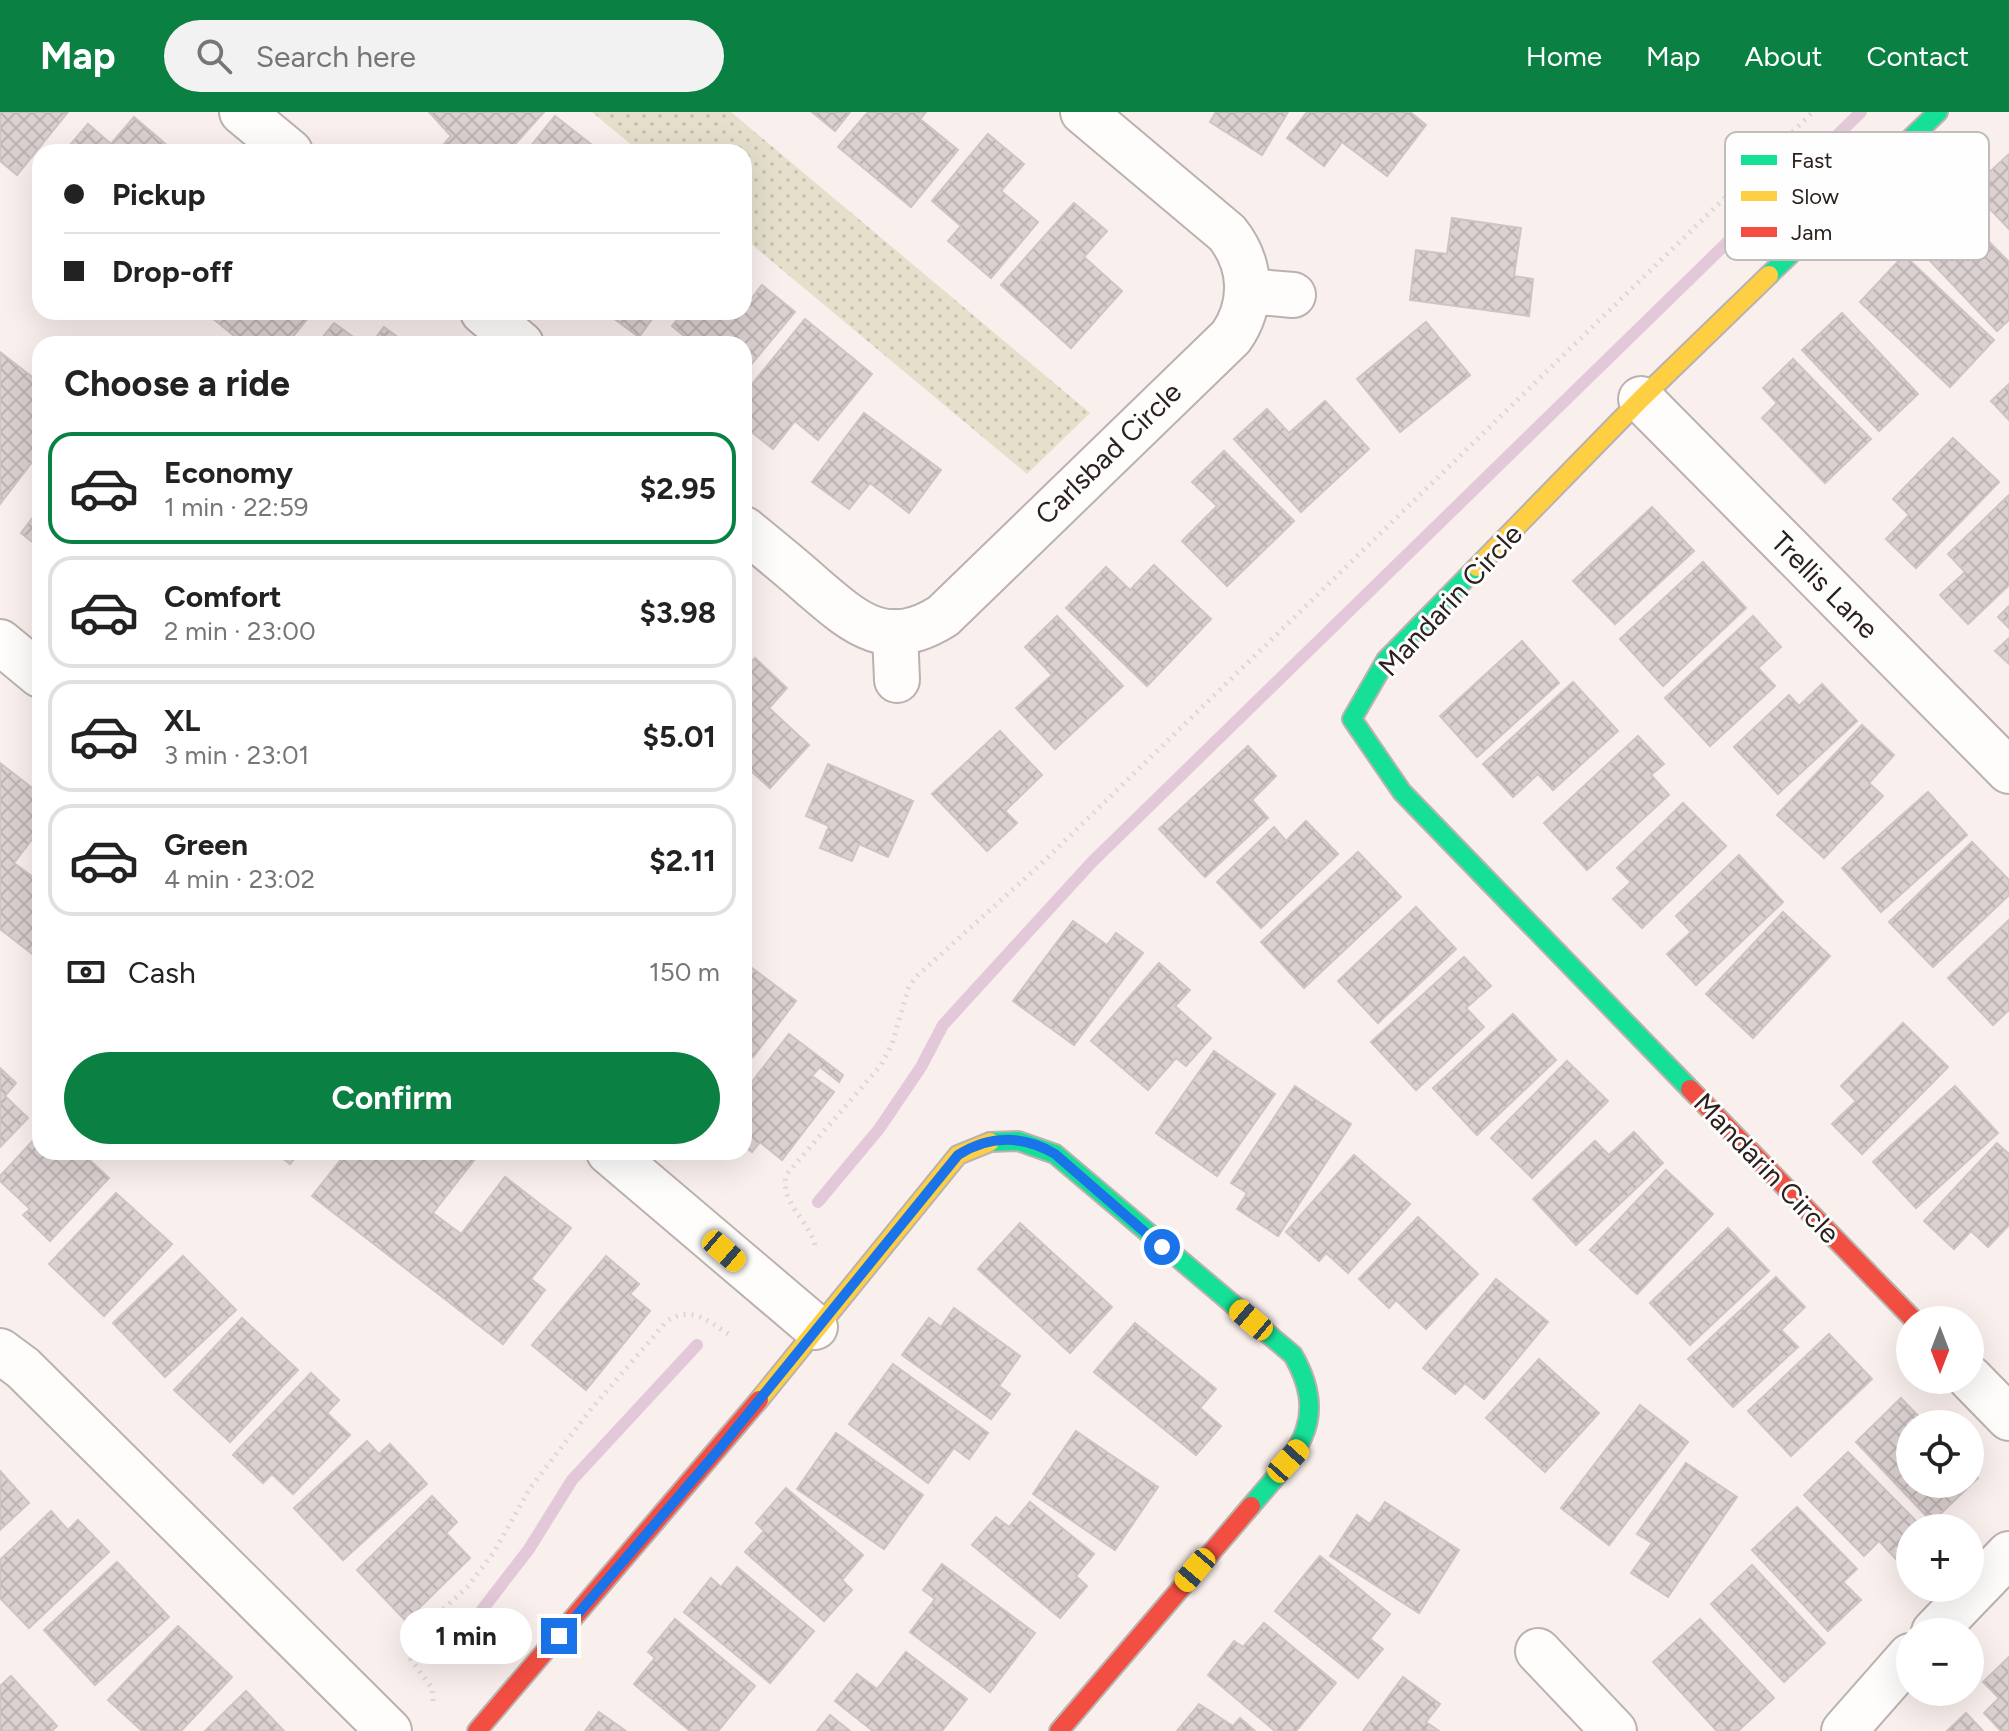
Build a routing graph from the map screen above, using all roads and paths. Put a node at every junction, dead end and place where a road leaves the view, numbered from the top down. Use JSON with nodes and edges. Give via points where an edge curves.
{"nodes":[{"id":1,"x":242,"y":112,"type":"edge"},
{"id":2,"x":1083,"y":112,"type":"edge"},
{"id":3,"x":1813,"y":112,"type":"edge"},
{"id":4,"x":1938,"y":112,"type":"edge"},
{"id":5,"x":1792,"y":132,"type":"edge"},
{"id":6,"x":1917,"y":132,"type":"edge"},
{"id":7,"x":280,"y":144,"type":"edge"},
{"id":8,"x":1725,"y":198,"type":"edge"},
{"id":9,"x":1785,"y":260,"type":"edge"},
{"id":10,"x":1247,"y":291,"type":"junction"},
{"id":11,"x":1293,"y":295,"type":"dead end"},
{"id":12,"x":492,"y":320,"type":"edge"},
{"id":13,"x":512,"y":336,"type":"edge"},
{"id":14,"x":1641,"y":399,"type":"junction"},
{"id":15,"x":752,"y":536,"type":"edge"},
{"id":16,"x":895,"y":632,"type":"junction"},
{"id":17,"x":0,"y":642,"type":"edge"},
{"id":18,"x":32,"y":668,"type":"edge"},
{"id":19,"x":897,"y":680,"type":"dead end"},
{"id":20,"x":2009,"y":771,"type":"edge"},
{"id":21,"x":618,"y":1160,"type":"edge"},
{"id":22,"x":815,"y":1245,"type":"dead end"},
{"id":23,"x":1900,"y":1306,"type":"edge"},
{"id":24,"x":815,"y":1327,"type":"junction"},
{"id":25,"x":730,"y":1335,"type":"dead end"},
{"id":26,"x":0,"y":1351,"type":"edge"},
{"id":27,"x":1984,"y":1392,"type":"edge"},
{"id":28,"x":2009,"y":1418,"type":"edge"},
{"id":29,"x":2009,"y":1554,"type":"edge"},
{"id":30,"x":1947,"y":1618,"type":"edge"},
{"id":31,"x":1538,"y":1651,"type":"dead end"},
{"id":32,"x":1896,"y":1672,"type":"edge"},
{"id":33,"x":433,"y":1701,"type":"dead end"},
{"id":34,"x":389,"y":1731,"type":"edge"},
{"id":35,"x":477,"y":1731,"type":"edge"},
{"id":36,"x":1059,"y":1731,"type":"edge"},
{"id":37,"x":1614,"y":1731,"type":"edge"},
{"id":38,"x":1844,"y":1731,"type":"edge"}],
"edges":[{"from":1,"to":7,"type":"street"},
{"from":2,"to":10,"type":"street","name":"Carlsbad Circle","via":[[1227,233],[1239,248]]},
{"from":3,"to":5,"type":"path"},
{"from":4,"to":6,"type":"street","name":"Mandarin Circle"},
{"from":8,"to":22,"type":"path","via":[[909,986],[881,1065],[786,1175],[785,1196],[809,1227]]},
{"from":9,"to":14,"type":"street","name":"Mandarin Circle"},
{"from":10,"to":11,"type":"street"},
{"from":10,"to":16,"type":"street","name":"Carlsbad Circle","via":[[1245,311],[1231,337],[943,616],[917,630]]},
{"from":12,"to":13,"type":"street"},
{"from":14,"to":20,"type":"street","name":"Trellis Lane"},
{"from":14,"to":23,"type":"street","name":"Mandarin Circle","via":[[1386,660],[1352,719],[1402,792]]},
{"from":15,"to":16,"type":"street","via":[[846,617]]},
{"from":16,"to":19,"type":"street"},
{"from":17,"to":18,"type":"street"},
{"from":21,"to":24,"type":"street"},
{"from":24,"to":35,"type":"street","via":[[721,1447]]},
{"from":24,"to":36,"type":"street","via":[[958,1155],[983,1142],[1012,1140],[1055,1154],[1293,1355],[1303,1371],[1311,1410],[1300,1448]]},
{"from":25,"to":33,"type":"path","via":[[701,1316],[677,1314],[592,1408],[530,1488],[468,1586],[413,1638],[411,1660],[432,1688]]},
{"from":26,"to":34,"type":"street"},
{"from":27,"to":28,"type":"street"},
{"from":29,"to":30,"type":"street"},
{"from":31,"to":37,"type":"street"},
{"from":32,"to":38,"type":"street"}]}
